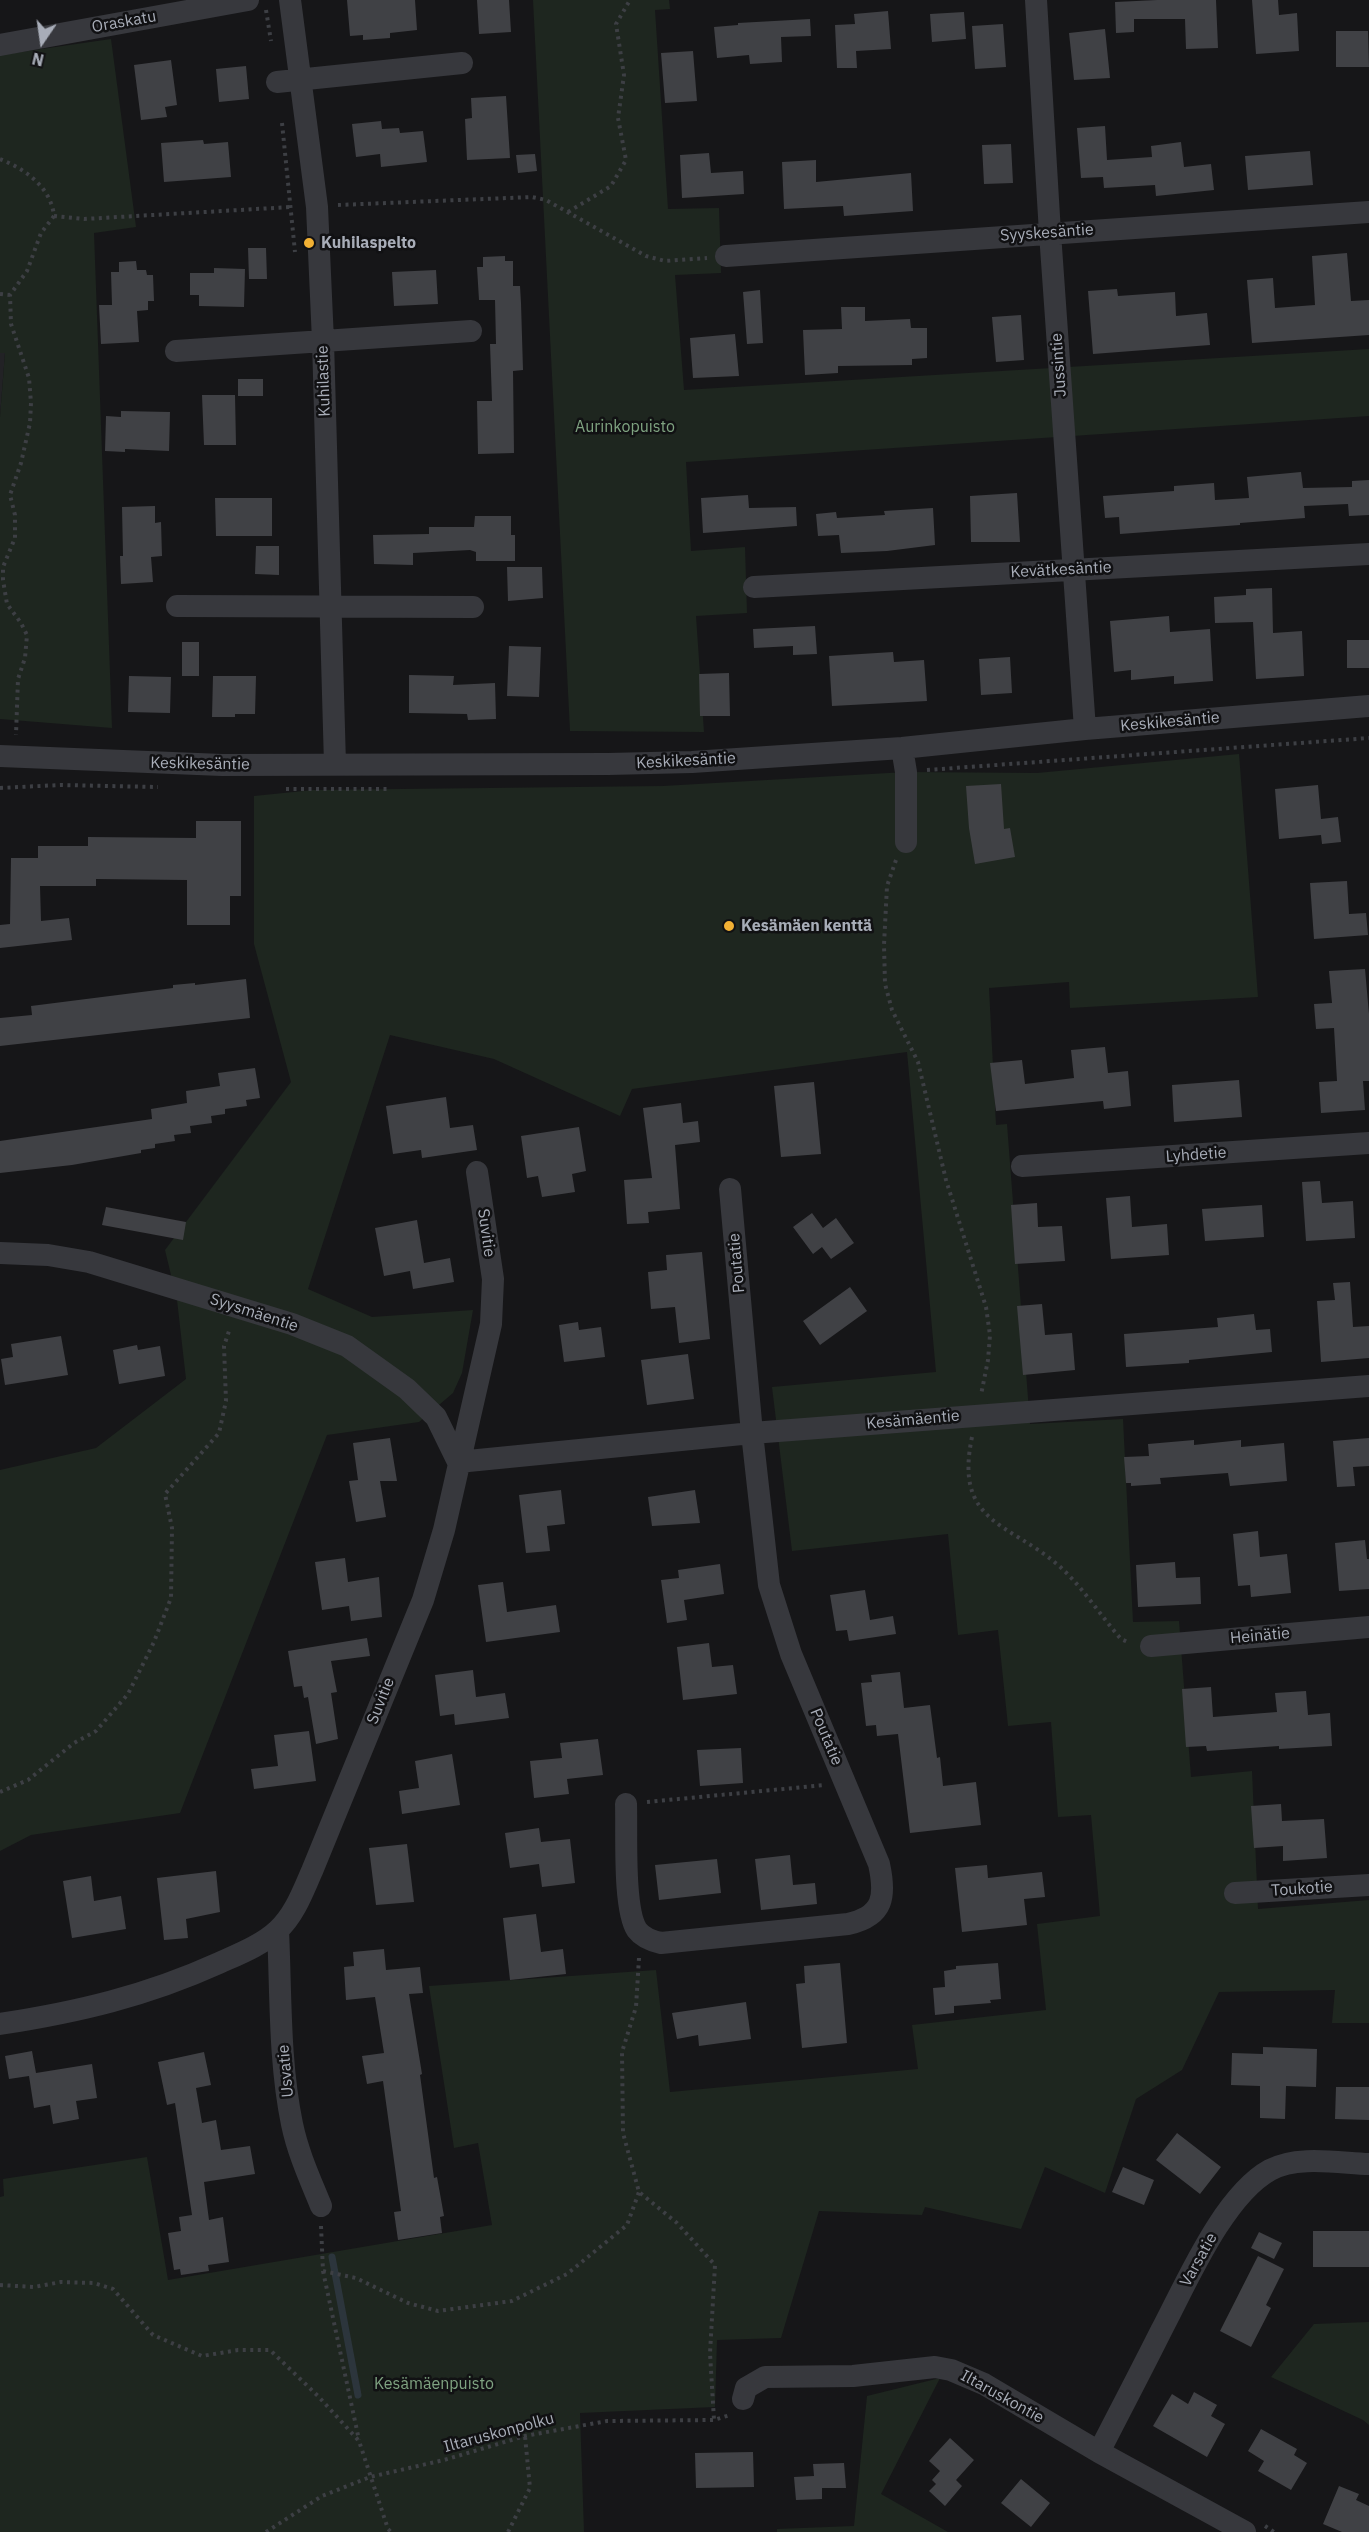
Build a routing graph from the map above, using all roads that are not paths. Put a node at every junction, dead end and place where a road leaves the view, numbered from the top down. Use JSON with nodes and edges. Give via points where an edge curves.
{"nodes":[{"id":1,"x":248,"y":0,"type":"edge"},
{"id":2,"x":290,"y":0,"type":"edge"},
{"id":3,"x":1036,"y":0,"type":"edge"},
{"id":4,"x":0,"y":45,"type":"edge"},
{"id":5,"x":462,"y":63,"type":"dead end"},
{"id":6,"x":301,"y":79,"type":"junction"},
{"id":7,"x":277,"y":82,"type":"road end"},
{"id":8,"x":1369,"y":212,"type":"edge"},
{"id":9,"x":1050,"y":233,"type":"junction"},
{"id":10,"x":726,"y":256,"type":"road end"},
{"id":11,"x":471,"y":331,"type":"dead end"},
{"id":12,"x":323,"y":341,"type":"junction"},
{"id":13,"x":176,"y":351,"type":"dead end"},
{"id":14,"x":1369,"y":554,"type":"edge"},
{"id":15,"x":1073,"y":570,"type":"junction"},
{"id":16,"x":754,"y":586,"type":"dead end"},
{"id":17,"x":177,"y":606,"type":"dead end"},
{"id":18,"x":330,"y":607,"type":"junction"},
{"id":19,"x":473,"y":607,"type":"dead end"},
{"id":20,"x":1369,"y":706,"type":"edge"},
{"id":21,"x":1085,"y":729,"type":"junction"},
{"id":22,"x":902,"y":748,"type":"junction"},
{"id":23,"x":0,"y":756,"type":"edge"},
{"id":24,"x":335,"y":764,"type":"junction"},
{"id":25,"x":906,"y":842,"type":"road end"},
{"id":26,"x":1369,"y":1143,"type":"edge"},
{"id":27,"x":1022,"y":1166,"type":"dead end"},
{"id":28,"x":477,"y":1172,"type":"dead end"},
{"id":29,"x":730,"y":1189,"type":"dead end"},
{"id":30,"x":0,"y":1253,"type":"edge"},
{"id":31,"x":1369,"y":1386,"type":"edge"},
{"id":32,"x":752,"y":1433,"type":"junction"},
{"id":33,"x":458,"y":1462,"type":"junction"},
{"id":34,"x":1369,"y":1627,"type":"edge"},
{"id":35,"x":1151,"y":1646,"type":"road end"},
{"id":36,"x":626,"y":1804,"type":"road end"},
{"id":37,"x":1369,"y":1885,"type":"edge"},
{"id":38,"x":1235,"y":1893,"type":"dead end"},
{"id":39,"x":278,"y":1930,"type":"junction"},
{"id":40,"x":0,"y":2024,"type":"edge"},
{"id":41,"x":1369,"y":2164,"type":"edge"},
{"id":42,"x":321,"y":2206,"type":"road end"},
{"id":43,"x":743,"y":2399,"type":"road end"},
{"id":44,"x":1099,"y":2452,"type":"junction"},
{"id":45,"x":1245,"y":2532,"type":"edge"}],
"edges":[{"from":1,"to":4,"type":"street","name":"Oraskatu"},
{"from":2,"to":6,"type":"street","name":"Kuhilastie"},
{"from":3,"to":9,"type":"street","name":"Jussintie"},
{"from":5,"to":6,"type":"street"},
{"from":6,"to":7,"type":"street"},
{"from":6,"to":12,"type":"street","name":"Kuhilastie","via":[[317,207]]},
{"from":8,"to":9,"type":"street","name":"Syyskesäntie"},
{"from":9,"to":10,"type":"street","name":"Syyskesäntie"},
{"from":9,"to":15,"type":"street","name":"Jussintie"},
{"from":11,"to":12,"type":"street"},
{"from":12,"to":13,"type":"street"},
{"from":12,"to":18,"type":"street","name":"Kuhilastie"},
{"from":14,"to":15,"type":"street","name":"Kevätkesäntie"},
{"from":15,"to":16,"type":"street","name":"Kevätkesäntie"},
{"from":15,"to":21,"type":"street","name":"Jussintie"},
{"from":17,"to":18,"type":"street"},
{"from":18,"to":19,"type":"street"},
{"from":18,"to":24,"type":"street","name":"Kuhilastie"},
{"from":20,"to":21,"type":"street","name":"Keskikesäntie"},
{"from":21,"to":22,"type":"street","name":"Keskikesäntie"},
{"from":22,"to":24,"type":"street","name":"Keskikesäntie","via":[[673,763]]},
{"from":22,"to":25,"type":"street"},
{"from":23,"to":24,"type":"street","name":"Keskikesäntie","via":[[132,763]]},
{"from":26,"to":27,"type":"street","name":"Lyhdetie"},
{"from":28,"to":33,"type":"street","name":"Suvitie","via":[[493,1279],[492,1303],[487,1347]]},
{"from":29,"to":32,"type":"street","name":"Poutatie"},
{"from":30,"to":33,"type":"street","name":"Syysmäentie","via":[[89,1262],[292,1324],[347,1346],[389,1375],[436,1417]]},
{"from":31,"to":32,"type":"street","name":"Kesämäentie"},
{"from":32,"to":33,"type":"street","name":"Kesämäentie"},
{"from":32,"to":36,"type":"street","name":"Poutatie","via":[[775,1610],[879,1864],[880,1903],[874,1914],[848,1924],[661,1943],[650,1940],[638,1931],[629,1905]]},
{"from":33,"to":39,"type":"street","name":"Suvitie","via":[[444,1530],[423,1600],[302,1893]]},
{"from":34,"to":35,"type":"street","name":"Heinätie"},
{"from":37,"to":38,"type":"street","name":"Toukotie"},
{"from":39,"to":40,"type":"street","name":"Suvitie","via":[[238,1954],[138,1995]]},
{"from":39,"to":42,"type":"street","name":"Usvatie","via":[[288,2094],[302,2161]]},
{"from":41,"to":44,"type":"street","name":"Varsatie","via":[[1290,2164],[1271,2169],[1254,2182],[1220,2223],[1200,2257]]},
{"from":43,"to":44,"type":"street","name":"Iltaruskontie","via":[[746,2388],[765,2377],[853,2376],[935,2367],[984,2384]]},
{"from":44,"to":45,"type":"street","name":"Iltaruskontie"}]}
